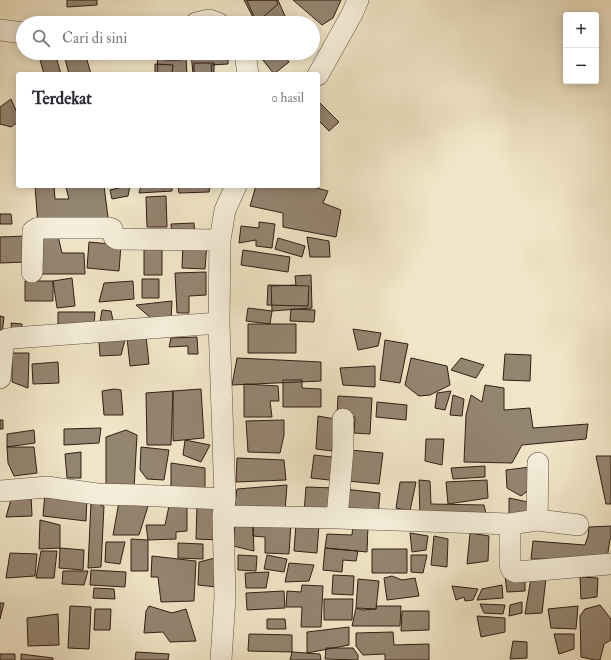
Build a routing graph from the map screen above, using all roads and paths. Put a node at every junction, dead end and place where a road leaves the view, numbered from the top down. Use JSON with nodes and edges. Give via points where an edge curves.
{"nodes":[{"id":1,"x":358,"y":0,"type":"edge"},
{"id":2,"x":0,"y":30,"type":"edge"},
{"id":3,"x":16,"y":32,"type":"edge"},
{"id":4,"x":246,"y":60,"type":"edge"},
{"id":5,"x":248,"y":72,"type":"edge"},
{"id":6,"x":320,"y":72,"type":"edge"},
{"id":7,"x":235,"y":188,"type":"edge"},
{"id":8,"x":220,"y":240,"type":"junction"},
{"id":9,"x":32,"y":272,"type":"dead end"},
{"id":10,"x":219,"y":323,"type":"junction"},
{"id":11,"x":0,"y":378,"type":"edge"},
{"id":12,"x":343,"y":419,"type":"dead end"},
{"id":13,"x":538,"y":463,"type":"dead end"},
{"id":14,"x":0,"y":491,"type":"edge"},
{"id":15,"x":224,"y":508,"type":"junction"},
{"id":16,"x":336,"y":518,"type":"junction"},
{"id":17,"x":537,"y":520,"type":"junction"},
{"id":18,"x":510,"y":524,"type":"junction"},
{"id":19,"x":578,"y":525,"type":"dead end"},
{"id":20,"x":611,"y":564,"type":"edge"},
{"id":21,"x":221,"y":660,"type":"edge"}],
"edges":[{"from":1,"to":6,"type":"street"},
{"from":2,"to":3,"type":"street"},
{"from":4,"to":5,"type":"street"},
{"from":7,"to":8,"type":"street","via":[[225,210]]},
{"from":8,"to":9,"type":"street","via":[[117,239],[109,228],[38,228],[32,231]]},
{"from":8,"to":10,"type":"street"},
{"from":10,"to":11,"type":"street","via":[[7,339],[3,346]]},
{"from":10,"to":15,"type":"street"},
{"from":12,"to":16,"type":"street","via":[[343,449]]},
{"from":13,"to":17,"type":"street"},
{"from":14,"to":15,"type":"street","via":[[47,487],[97,494],[136,495]]},
{"from":15,"to":16,"type":"street"},
{"from":15,"to":21,"type":"street"},
{"from":16,"to":18,"type":"street"},
{"from":17,"to":18,"type":"street"},
{"from":17,"to":19,"type":"street"},
{"from":18,"to":20,"type":"street","via":[[510,565],[516,572]]}]}
